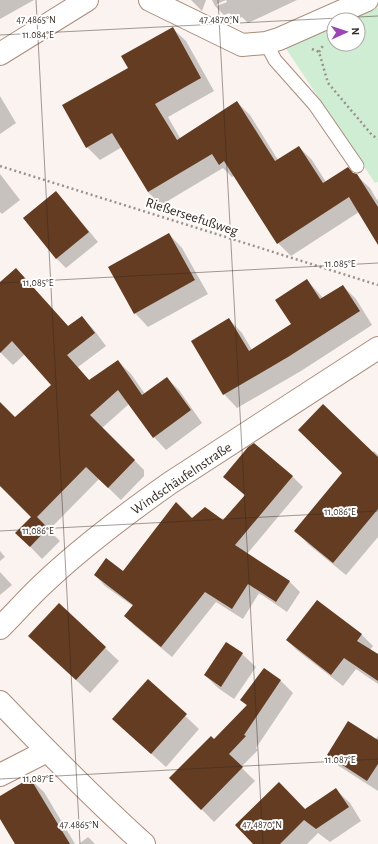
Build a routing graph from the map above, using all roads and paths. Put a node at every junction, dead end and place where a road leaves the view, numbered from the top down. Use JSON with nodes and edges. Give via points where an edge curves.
{"nodes":[{"id":1,"x":87,"y":0,"type":"edge"},
{"id":2,"x":150,"y":0,"type":"edge"},
{"id":3,"x":367,"y":0,"type":"edge"},
{"id":4,"x":272,"y":41,"type":"junction"},
{"id":5,"x":0,"y":54,"type":"edge"},
{"id":6,"x":378,"y":139,"type":"edge"},
{"id":7,"x":0,"y":166,"type":"edge"},
{"id":8,"x":357,"y":166,"type":"dead end"},
{"id":9,"x":378,"y":285,"type":"edge"},
{"id":10,"x":378,"y":348,"type":"edge"},
{"id":11,"x":0,"y":628,"type":"edge"},
{"id":12,"x":0,"y":702,"type":"edge"},
{"id":13,"x":47,"y":751,"type":"junction"},
{"id":14,"x":0,"y":774,"type":"edge"},
{"id":15,"x":144,"y":844,"type":"edge"}],
"edges":[{"from":1,"to":5,"type":"street"},
{"from":2,"to":4,"type":"street","via":[[242,45]]},
{"from":3,"to":4,"type":"street"},
{"from":4,"to":6,"type":"path","via":[[319,52],[328,83]]},
{"from":4,"to":8,"type":"lane","via":[[275,60],[315,105]]},
{"from":7,"to":9,"type":"path","name":"Rießerseefußweg"},
{"from":10,"to":11,"type":"street","name":"Windschäufelnstraße","via":[[140,505],[93,540],[43,584]]},
{"from":12,"to":13,"type":"street"},
{"from":13,"to":14,"type":"street"},
{"from":13,"to":15,"type":"street"}]}
